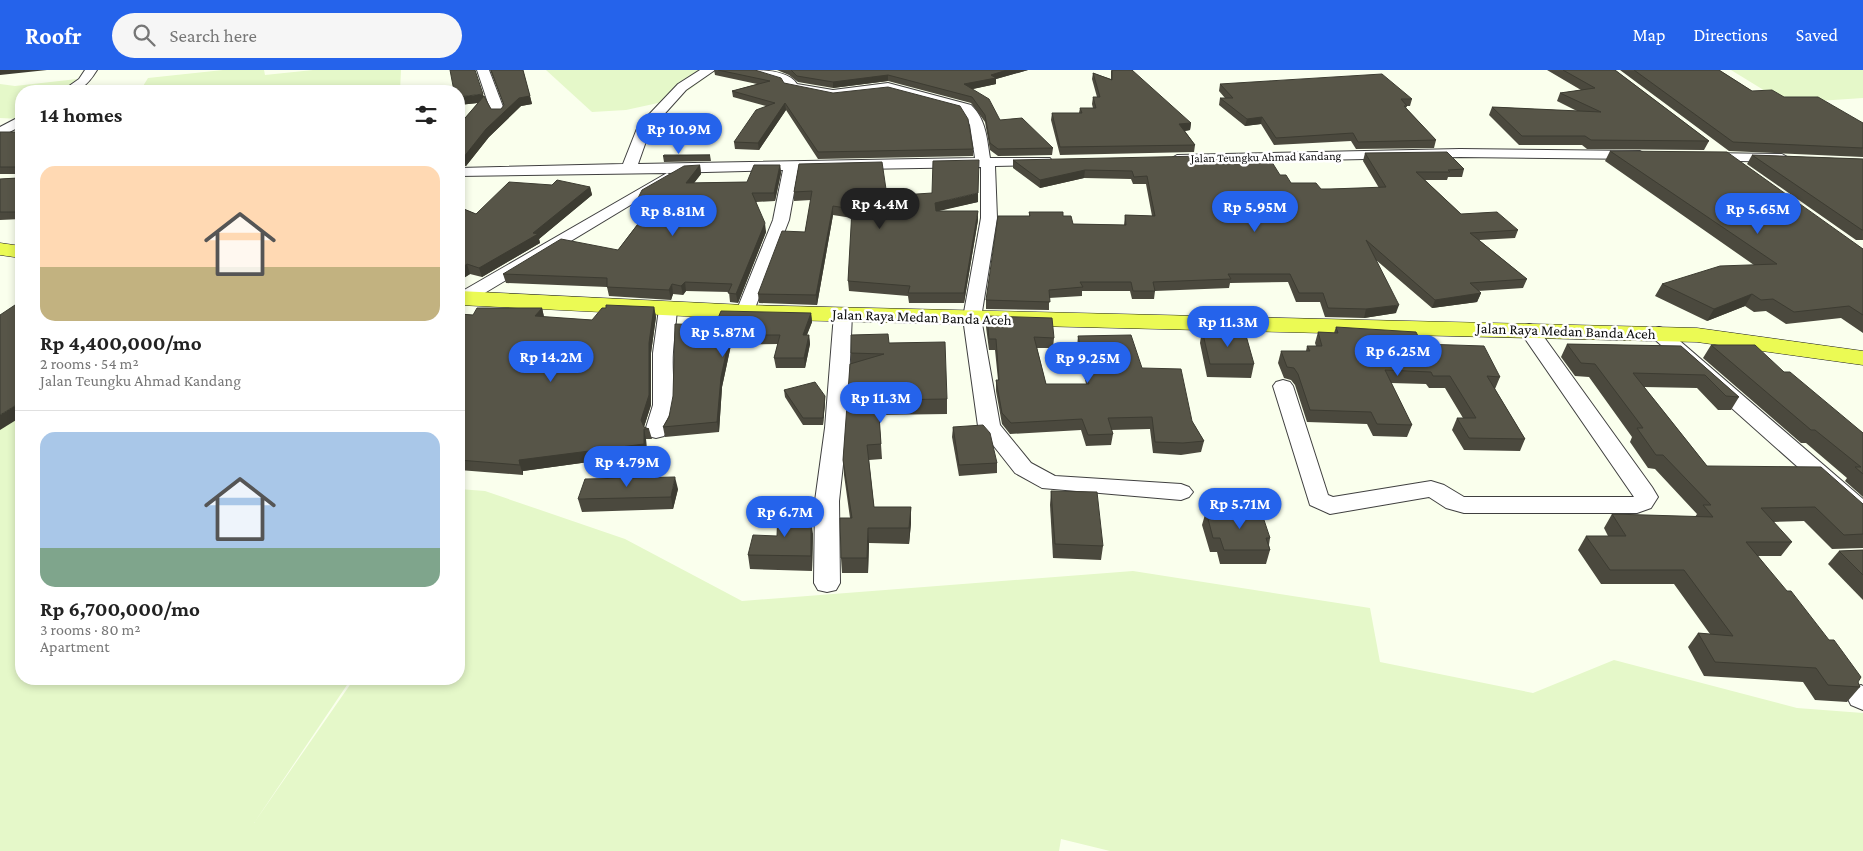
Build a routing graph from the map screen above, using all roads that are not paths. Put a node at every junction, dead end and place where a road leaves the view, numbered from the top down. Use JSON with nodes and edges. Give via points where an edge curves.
{"nodes":[{"id":1,"x":91,"y":70,"type":"edge"},
{"id":2,"x":483,"y":70,"type":"edge"},
{"id":3,"x":708,"y":70,"type":"edge"},
{"id":4,"x":756,"y":70,"type":"edge"},
{"id":5,"x":78,"y":85,"type":"edge"},
{"id":6,"x":498,"y":112,"type":"edge"},
{"id":7,"x":15,"y":124,"type":"edge"},
{"id":8,"x":0,"y":133,"type":"edge"},
{"id":9,"x":1701,"y":140,"type":"edge"},
{"id":10,"x":1655,"y":156,"type":"edge"},
{"id":11,"x":1685,"y":156,"type":"edge"},
{"id":12,"x":1725,"y":157,"type":"junction"},
{"id":13,"x":1793,"y":158,"type":"edge"},
{"id":14,"x":1165,"y":159,"type":"edge"},
{"id":15,"x":1057,"y":161,"type":"edge"},
{"id":16,"x":986,"y":163,"type":"junction"},
{"id":17,"x":791,"y":166,"type":"junction"},
{"id":18,"x":629,"y":169,"type":"junction"},
{"id":19,"x":681,"y":169,"type":"junction"},
{"id":20,"x":465,"y":173,"type":"edge"},
{"id":21,"x":1749,"y":174,"type":"edge"},
{"id":22,"x":0,"y":249,"type":"edge"},
{"id":23,"x":15,"y":251,"type":"edge"},
{"id":24,"x":465,"y":295,"type":"edge"},
{"id":25,"x":465,"y":298,"type":"edge"},
{"id":26,"x":668,"y":309,"type":"junction"},
{"id":27,"x":745,"y":312,"type":"junction"},
{"id":28,"x":843,"y":314,"type":"junction"},
{"id":29,"x":972,"y":318,"type":"junction"},
{"id":30,"x":1529,"y":330,"type":"junction"},
{"id":31,"x":1659,"y":334,"type":"junction"},
{"id":32,"x":1863,"y":358,"type":"edge"},
{"id":33,"x":1283,"y":386,"type":"dead end"},
{"id":34,"x":656,"y":431,"type":"dead end"},
{"id":35,"x":1181,"y":492,"type":"dead end"},
{"id":36,"x":1863,"y":512,"type":"edge"},
{"id":37,"x":827,"y":583,"type":"dead end"}],
"edges":[{"from":1,"to":5,"type":"street"},
{"from":2,"to":6,"type":"street"},
{"from":3,"to":18,"type":"street","via":[[682,87],[643,129]]},
{"from":4,"to":16,"type":"street","via":[[789,81],[789,85],[794,87],[833,94],[888,87],[966,108],[975,120]]},
{"from":7,"to":8,"type":"street"},
{"from":9,"to":12,"type":"street"},
{"from":10,"to":14,"type":"street","name":"Jalan Teungku Ahmad Kandang","via":[[1460,153]]},
{"from":11,"to":12,"type":"street"},
{"from":12,"to":13,"type":"street"},
{"from":12,"to":21,"type":"street"},
{"from":15,"to":16,"type":"street"},
{"from":16,"to":17,"type":"street"},
{"from":16,"to":29,"type":"street","via":[[989,218]]},
{"from":17,"to":19,"type":"street"},
{"from":17,"to":27,"type":"street","via":[[781,220]]},
{"from":18,"to":19,"type":"street"},
{"from":18,"to":20,"type":"street"},
{"from":19,"to":24,"type":"street"},
{"from":22,"to":23,"type":"highway"},
{"from":25,"to":26,"type":"highway","name":"Jalan Raya Medan Banda Aceh"},
{"from":26,"to":27,"type":"highway","name":"Jalan Raya Medan Banda Aceh"},
{"from":26,"to":34,"type":"street","via":[[663,353],[664,405]]},
{"from":27,"to":28,"type":"highway","name":"Jalan Raya Medan Banda Aceh"},
{"from":28,"to":29,"type":"highway","name":"Jalan Raya Medan Banda Aceh"},
{"from":28,"to":37,"type":"street","via":[[836,428],[827,501]]},
{"from":29,"to":30,"type":"highway","name":"Jalan Raya Medan Banda Aceh"},
{"from":29,"to":35,"type":"street","via":[[989,426],[1023,468],[1050,482]]},
{"from":30,"to":31,"type":"highway","name":"Jalan Raya Medan Banda Aceh"},
{"from":30,"to":33,"type":"street","via":[[1644,492],[1643,502],[1637,505],[1464,505],[1453,503],[1442,493],[1431,489],[1330,506],[1318,499]]},
{"from":31,"to":32,"type":"highway","name":"Jalan Raya Medan Banda Aceh","via":[[1744,340]]},
{"from":31,"to":36,"type":"street"}]}
